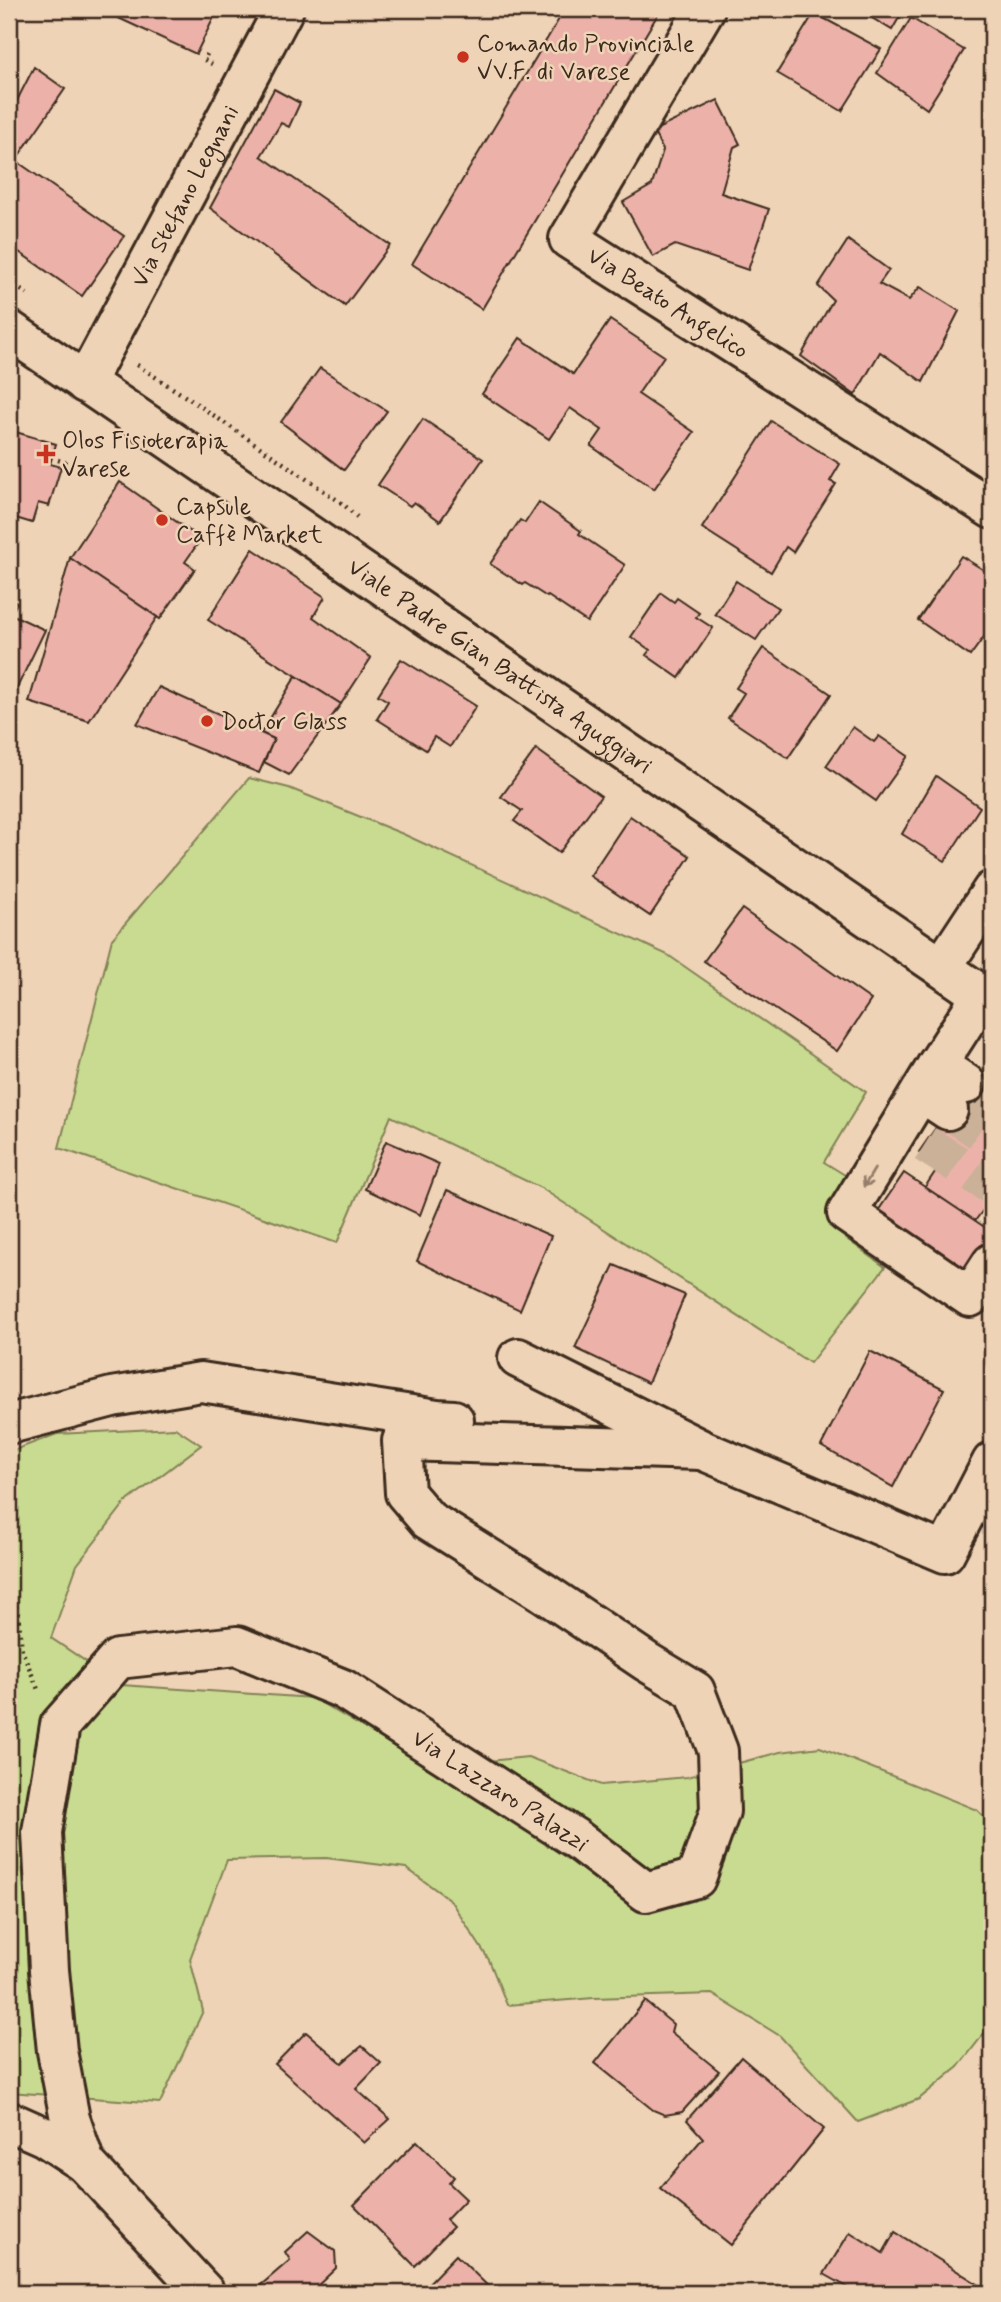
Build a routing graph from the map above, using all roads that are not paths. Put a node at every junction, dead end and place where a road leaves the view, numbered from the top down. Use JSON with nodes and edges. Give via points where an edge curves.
{"nodes":[{"id":1,"x":284,"y":9,"type":"edge"},
{"id":2,"x":705,"y":9,"type":"edge"},
{"id":3,"x":9,"y":331,"type":"edge"},
{"id":4,"x":85,"y":383,"type":"junction"},
{"id":5,"x":992,"y":509,"type":"edge"},
{"id":6,"x":992,"y":891,"type":"edge"},
{"id":7,"x":942,"y":967,"type":"junction"},
{"id":8,"x":987,"y":999,"type":"edge"},
{"id":9,"x":992,"y":1264,"type":"edge"},
{"id":10,"x":981,"y":1304,"type":"edge"},
{"id":11,"x":518,"y":1357,"type":"dead end"},
{"id":12,"x":9,"y":1424,"type":"edge"},
{"id":13,"x":649,"y":1424,"type":"junction"},
{"id":14,"x":702,"y":1450,"type":"junction"},
{"id":15,"x":992,"y":1462,"type":"edge"},
{"id":16,"x":9,"y":2121,"type":"edge"},
{"id":17,"x":85,"y":2163,"type":"junction"},
{"id":18,"x":205,"y":2293,"type":"edge"}],
"edges":[{"from":1,"to":4,"type":"street","name":"Via Stefano Legnani"},
{"from":2,"to":5,"type":"street","name":"Via Beato Angelico","via":[[569,239]]},
{"from":3,"to":4,"type":"street","name":"Viale Padre Gian Battista Aguggiari"},
{"from":4,"to":7,"type":"street","name":"Viale Padre Gian Battista Aguggiari"},
{"from":6,"to":7,"type":"street"},
{"from":7,"to":8,"type":"street","name":"Viale Padre Gian Battista Aguggiari"},
{"from":8,"to":10,"type":"street","one_way":true,"via":[[943,1088],[912,1136],[847,1213]]},
{"from":9,"to":10,"type":"street"},
{"from":11,"to":13,"type":"street","name":"Via Lazzaro Palazzi"},
{"from":12,"to":13,"type":"street","name":"Via Lazzaro Palazzi","via":[[111,1397],[201,1382],[437,1419]]},
{"from":13,"to":14,"type":"street","name":"Via Lazzaro Palazzi"},
{"from":14,"to":15,"type":"street","name":"Via Lazzaro Palazzi","via":[[945,1553]]},
{"from":14,"to":17,"type":"street","name":"Via Lazzaro Palazzi","via":[[402,1441],[405,1493],[428,1520],[695,1692],[718,1751],[720,1811],[696,1878],[646,1892],[575,1838],[343,1689],[237,1646],[118,1659],[61,1725],[43,1832],[57,2051],[70,2119]]},
{"from":16,"to":17,"type":"street"},
{"from":17,"to":18,"type":"street","name":"Via Lazzaro Palazzi"}]}
